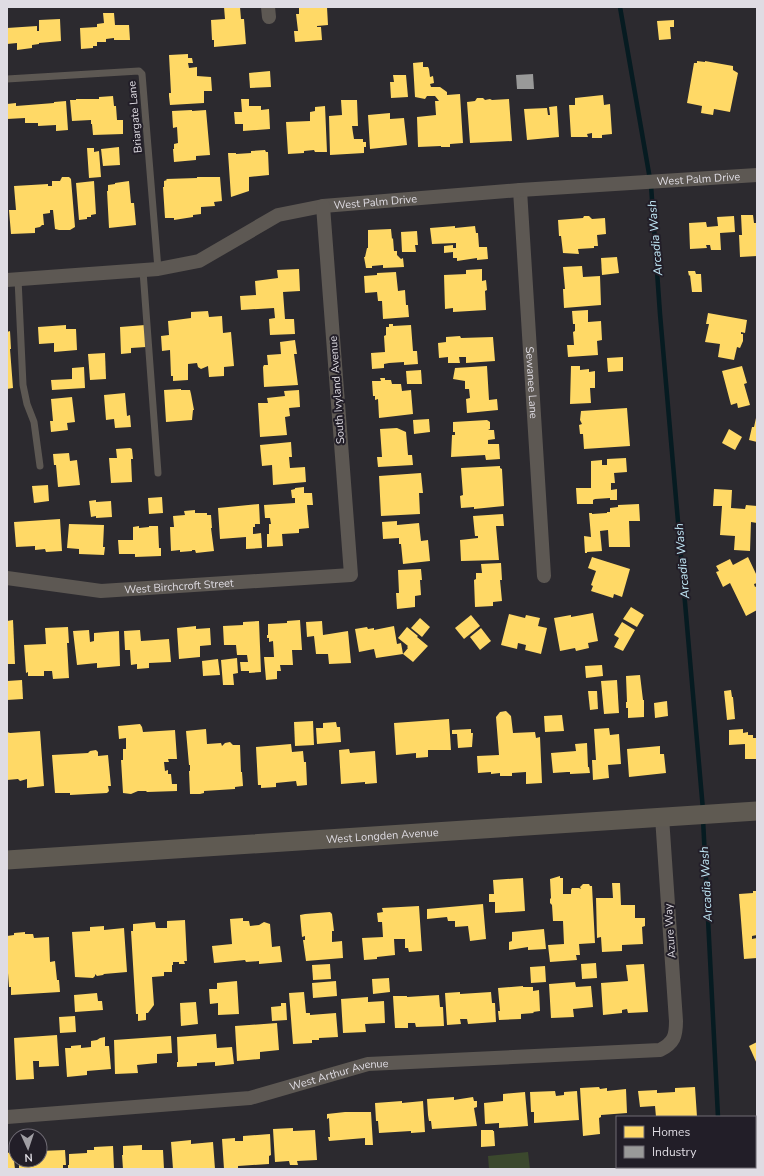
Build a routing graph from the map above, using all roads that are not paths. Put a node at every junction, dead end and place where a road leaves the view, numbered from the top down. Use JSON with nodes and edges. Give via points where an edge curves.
{"nodes":[{"id":1,"x":7,"y":79,"type":"edge"},
{"id":2,"x":757,"y":174,"type":"edge"},
{"id":3,"x":520,"y":190,"type":"junction"},
{"id":4,"x":323,"y":206,"type":"junction"},
{"id":5,"x":158,"y":270,"type":"junction"},
{"id":6,"x":143,"y":271,"type":"junction"},
{"id":7,"x":13,"y":280,"type":"edge"},
{"id":8,"x":40,"y":466,"type":"dead end"},
{"id":9,"x":158,"y":473,"type":"dead end"},
{"id":10,"x":351,"y":575,"type":"joint"},
{"id":11,"x":544,"y":576,"type":"dead end"},
{"id":12,"x":7,"y":578,"type":"edge"},
{"id":13,"x":757,"y":810,"type":"edge"},
{"id":14,"x":662,"y":817,"type":"junction"},
{"id":15,"x":7,"y":860,"type":"edge"},
{"id":16,"x":671,"y":1043,"type":"joint"},
{"id":17,"x":7,"y":1117,"type":"edge"}],
"edges":[{"from":1,"to":5,"type":"lane","name":"Briargate Lane","via":[[139,71],[142,74]]},
{"from":2,"to":3,"type":"street","name":"West Palm Drive"},
{"from":3,"to":4,"type":"street","name":"West Palm Drive"},
{"from":3,"to":11,"type":"street","name":"Sewanee Lane"},
{"from":4,"to":5,"type":"street","name":"West Palm Drive","via":[[278,215],[199,261]]},
{"from":4,"to":10,"type":"street","name":"South Ivyland Avenue"},
{"from":5,"to":6,"type":"street","name":"West Palm Drive"},
{"from":6,"to":7,"type":"street","name":"West Palm Drive"},
{"from":6,"to":9,"type":"lane"},
{"from":7,"to":8,"type":"lane","via":[[24,385],[27,404],[34,422]]},
{"from":10,"to":12,"type":"street","name":"West Birchcroft Street","via":[[101,591]]},
{"from":13,"to":14,"type":"street","name":"West Longden Avenue"},
{"from":14,"to":15,"type":"street","name":"West Longden Avenue"},
{"from":14,"to":16,"type":"street","name":"Azure Way","via":[[676,1014],[676,1030]]},
{"from":16,"to":17,"type":"street","name":"West Arthur Avenue","via":[[660,1050],[636,1052],[368,1064],[250,1098]]}]}
